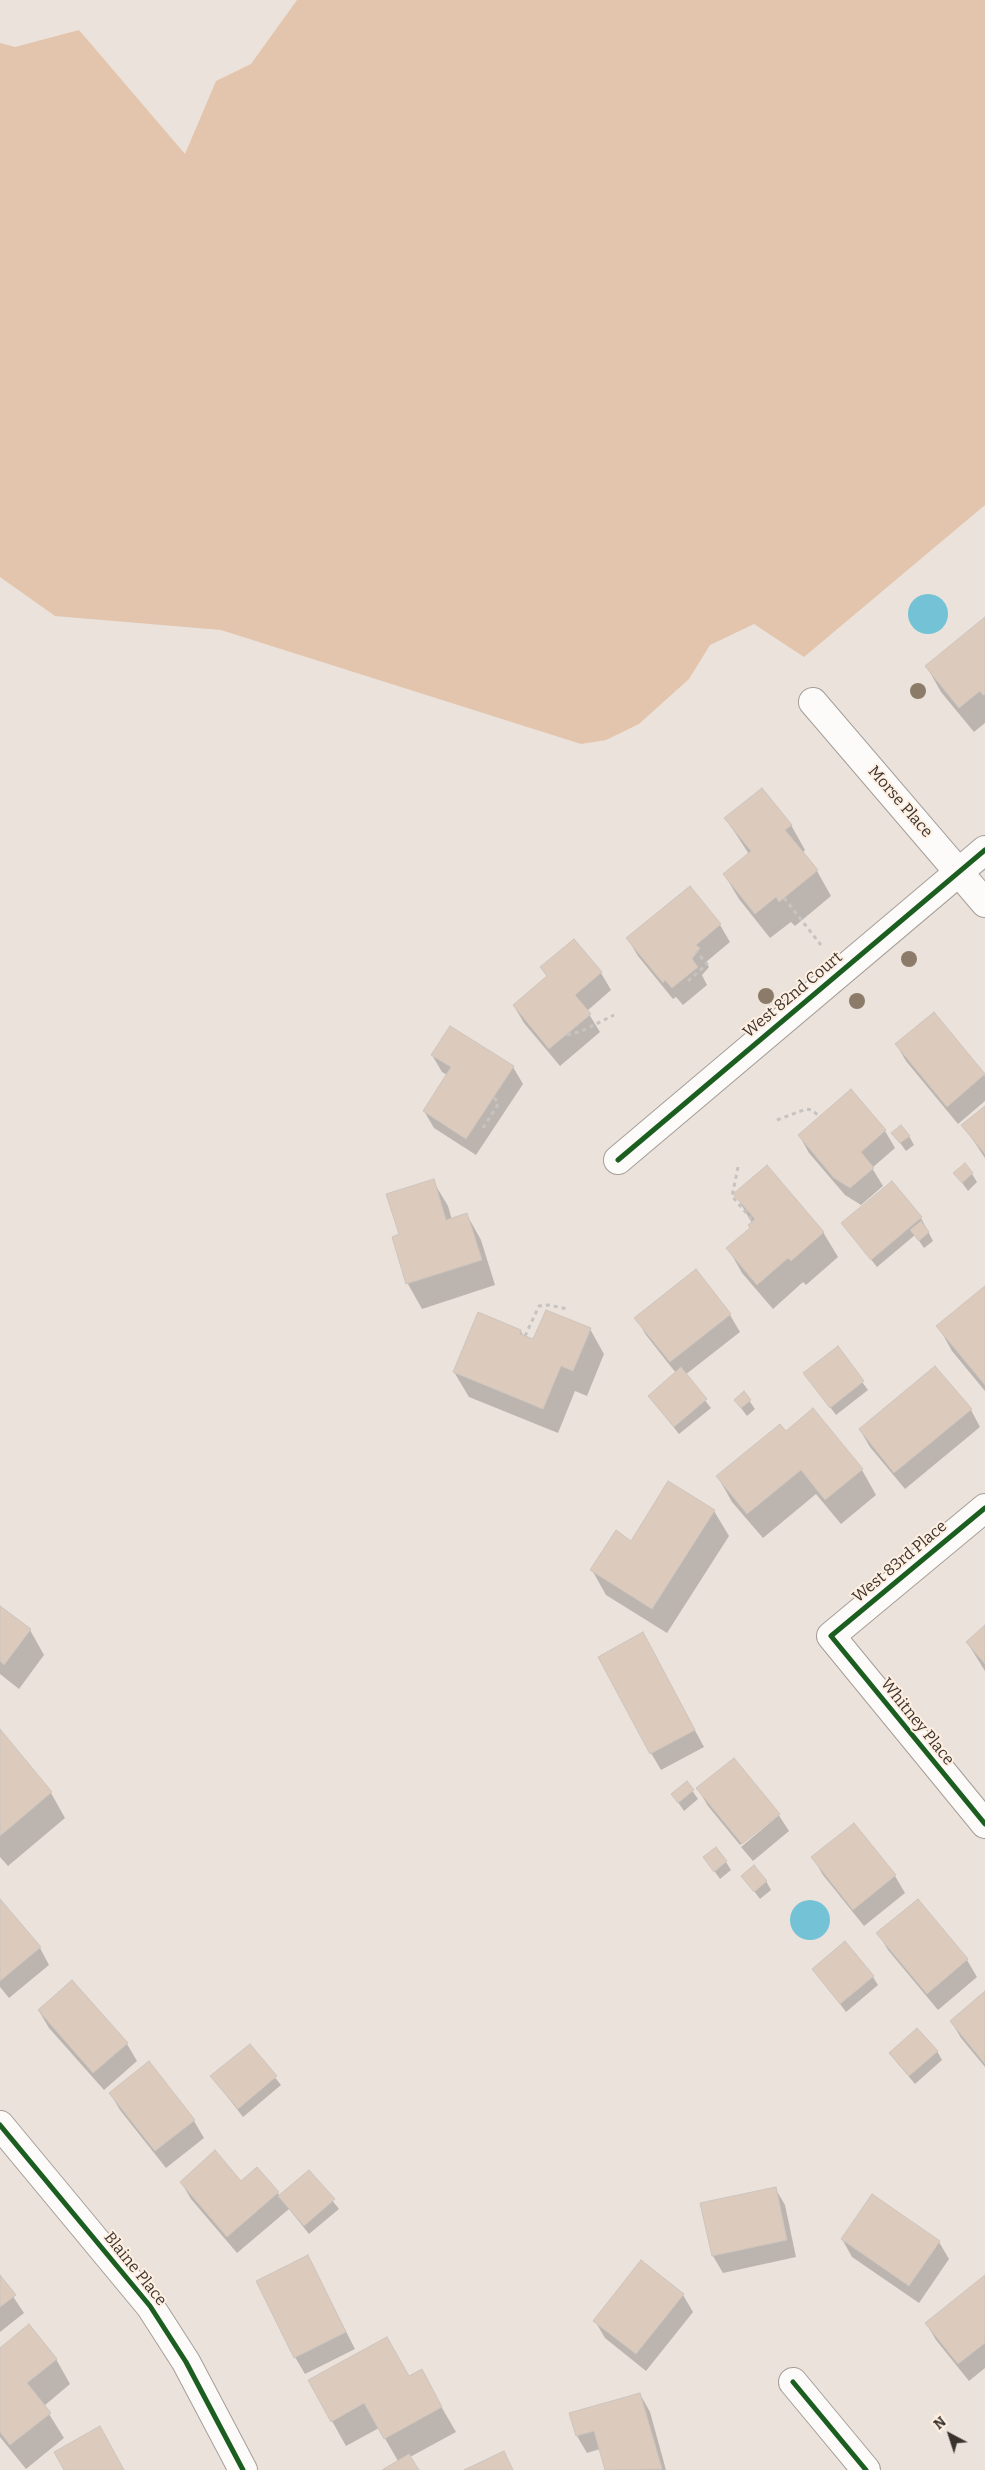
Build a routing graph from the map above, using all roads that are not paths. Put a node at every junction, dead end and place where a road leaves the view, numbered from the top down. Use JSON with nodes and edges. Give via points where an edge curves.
{"nodes":[{"id":1,"x":813,"y":702,"type":"dead end"},
{"id":2,"x":985,"y":850,"type":"edge"},
{"id":3,"x":959,"y":871,"type":"junction"},
{"id":4,"x":985,"y":903,"type":"edge"},
{"id":5,"x":618,"y":1160,"type":"dead end"},
{"id":6,"x":985,"y":1508,"type":"edge"},
{"id":7,"x":830,"y":1636,"type":"joint"},
{"id":8,"x":985,"y":1824,"type":"edge"},
{"id":9,"x":0,"y":2125,"type":"edge"},
{"id":10,"x":793,"y":2382,"type":"dead end"},
{"id":11,"x":243,"y":2470,"type":"edge"},
{"id":12,"x":866,"y":2470,"type":"edge"}],
"edges":[{"from":1,"to":3,"type":"street","name":"Morse Place"},
{"from":2,"to":3,"type":"street","name":"West 82nd Court"},
{"from":3,"to":4,"type":"street","name":"Morse Place"},
{"from":3,"to":5,"type":"street","name":"West 82nd Court"},
{"from":6,"to":7,"type":"street","name":"West 83rd Place"},
{"from":7,"to":8,"type":"street","name":"Whitney Place"},
{"from":9,"to":11,"type":"street","name":"Blaine Place","via":[[150,2306],[186,2362]]},
{"from":10,"to":12,"type":"street"}]}
